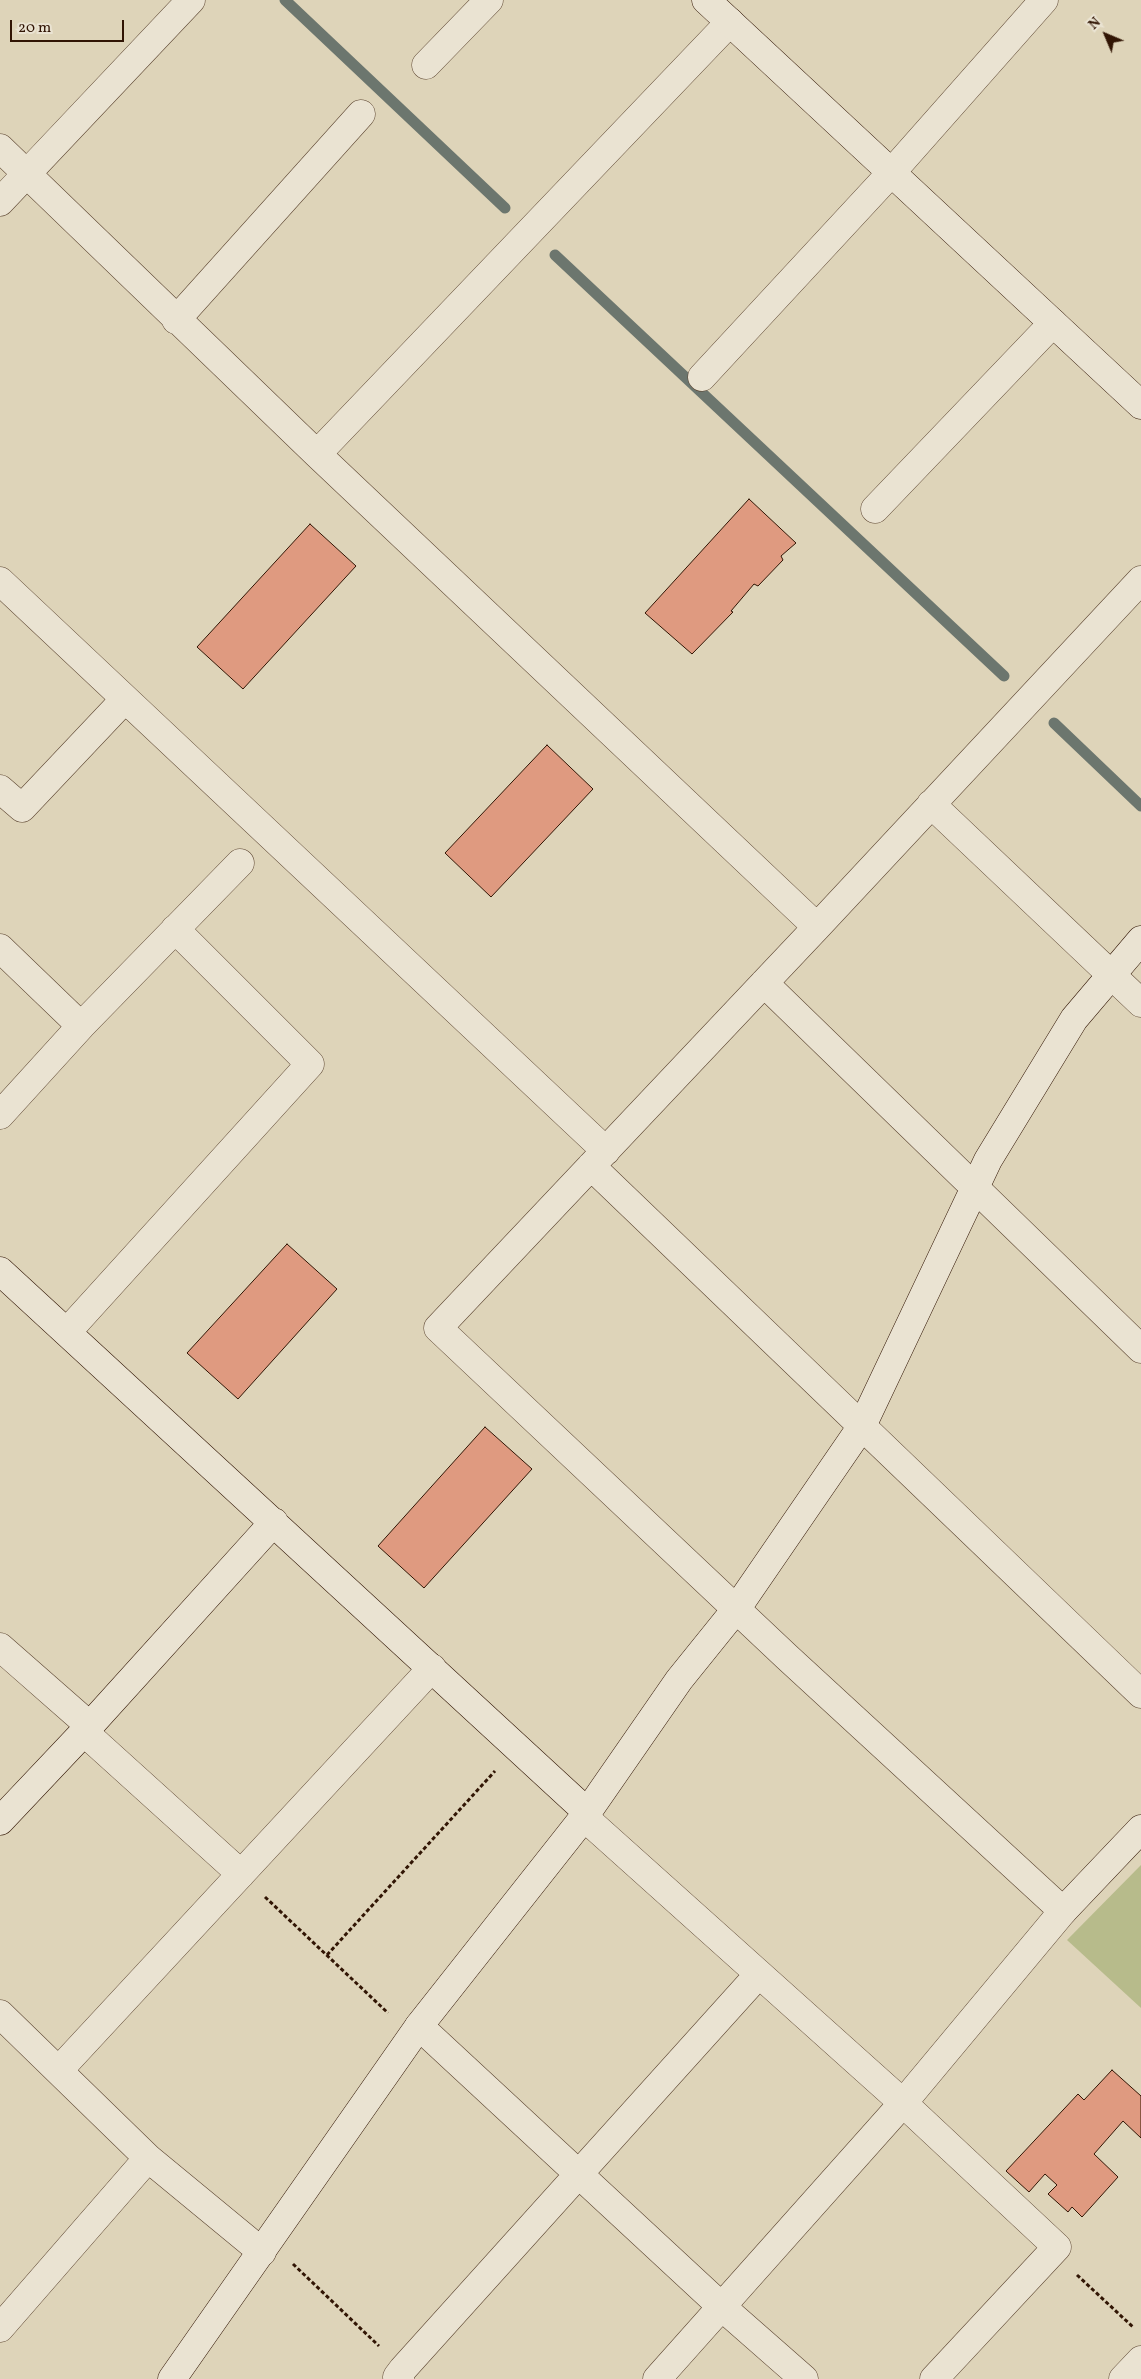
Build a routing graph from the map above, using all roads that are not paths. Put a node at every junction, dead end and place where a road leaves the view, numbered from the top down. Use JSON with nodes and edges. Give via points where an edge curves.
{"nodes":[{"id":1,"x":191,"y":0,"type":"edge"},
{"id":2,"x":489,"y":0,"type":"edge"},
{"id":3,"x":706,"y":0,"type":"edge"},
{"id":4,"x":1044,"y":0,"type":"edge"},
{"id":5,"x":730,"y":22,"type":"junction"},
{"id":6,"x":426,"y":65,"type":"dead end"},
{"id":7,"x":361,"y":114,"type":"dead end"},
{"id":8,"x":0,"y":148,"type":"edge"},
{"id":9,"x":28,"y":173,"type":"junction"},
{"id":10,"x":891,"y":173,"type":"junction"},
{"id":11,"x":0,"y":202,"type":"edge"},
{"id":12,"x":176,"y":320,"type":"junction"},
{"id":13,"x":1053,"y":323,"type":"junction"},
{"id":14,"x":702,"y":377,"type":"dead end"},
{"id":15,"x":1141,"y":405,"type":"edge"},
{"id":16,"x":317,"y":454,"type":"junction"},
{"id":17,"x":875,"y":509,"type":"dead end"},
{"id":18,"x":1141,"y":580,"type":"edge"},
{"id":19,"x":0,"y":581,"type":"edge"},
{"id":20,"x":125,"y":699,"type":"junction"},
{"id":21,"x":0,"y":789,"type":"edge"},
{"id":22,"x":932,"y":804,"type":"junction"},
{"id":23,"x":240,"y":862,"type":"dead end"},
{"id":24,"x":817,"y":927,"type":"junction"},
{"id":25,"x":175,"y":929,"type":"junction"},
{"id":26,"x":1141,"y":940,"type":"edge"},
{"id":27,"x":0,"y":948,"type":"edge"},
{"id":28,"x":1111,"y":975,"type":"junction"},
{"id":29,"x":764,"y":983,"type":"junction"},
{"id":30,"x":1141,"y":1003,"type":"edge"},
{"id":31,"x":81,"y":1026,"type":"junction"},
{"id":32,"x":0,"y":1115,"type":"edge"},
{"id":33,"x":598,"y":1158,"type":"junction"},
{"id":34,"x":975,"y":1188,"type":"junction"},
{"id":35,"x":0,"y":1271,"type":"edge"},
{"id":36,"x":66,"y":1332,"type":"junction"},
{"id":37,"x":1141,"y":1349,"type":"edge"},
{"id":38,"x":862,"y":1426,"type":"junction"},
{"id":39,"x":274,"y":1522,"type":"junction"},
{"id":40,"x":737,"y":1608,"type":"junction"},
{"id":41,"x":0,"y":1647,"type":"edge"},
{"id":42,"x":432,"y":1668,"type":"junction"},
{"id":43,"x":1141,"y":1694,"type":"edge"},
{"id":44,"x":87,"y":1729,"type":"junction"},
{"id":45,"x":585,"y":1814,"type":"junction"},
{"id":46,"x":0,"y":1821,"type":"edge"},
{"id":47,"x":1141,"y":1829,"type":"edge"},
{"id":48,"x":241,"y":1874,"type":"junction"},
{"id":49,"x":1063,"y":1911,"type":"junction"},
{"id":50,"x":760,"y":1974,"type":"junction"},
{"id":51,"x":0,"y":2014,"type":"edge"},
{"id":52,"x":416,"y":2031,"type":"junction"},
{"id":53,"x":59,"y":2070,"type":"junction"},
{"id":54,"x":903,"y":2103,"type":"junction"},
{"id":55,"x":148,"y":2158,"type":"junction"},
{"id":56,"x":578,"y":2173,"type":"junction"},
{"id":57,"x":265,"y":2247,"type":"junction"},
{"id":58,"x":722,"y":2306,"type":"junction"},
{"id":59,"x":0,"y":2328,"type":"edge"},
{"id":60,"x":1141,"y":2360,"type":"edge"},
{"id":61,"x":401,"y":2374,"type":"edge"},
{"id":62,"x":172,"y":2379,"type":"edge"},
{"id":63,"x":657,"y":2379,"type":"edge"},
{"id":64,"x":804,"y":2379,"type":"edge"},
{"id":65,"x":934,"y":2379,"type":"edge"},
{"id":66,"x":1123,"y":2379,"type":"edge"}],
"edges":[{"from":1,"to":9,"type":"street"},
{"from":2,"to":6,"type":"street"},
{"from":3,"to":5,"type":"street"},
{"from":4,"to":10,"type":"street"},
{"from":5,"to":10,"type":"street"},
{"from":5,"to":16,"type":"street"},
{"from":7,"to":12,"type":"street"},
{"from":8,"to":9,"type":"street"},
{"from":9,"to":11,"type":"street"},
{"from":9,"to":12,"type":"street"},
{"from":10,"to":13,"type":"street"},
{"from":10,"to":14,"type":"street"},
{"from":12,"to":16,"type":"street"},
{"from":13,"to":15,"type":"street"},
{"from":13,"to":17,"type":"street"},
{"from":16,"to":24,"type":"street"},
{"from":18,"to":22,"type":"street"},
{"from":19,"to":20,"type":"street"},
{"from":20,"to":21,"type":"street","via":[[22,808]]},
{"from":20,"to":33,"type":"street"},
{"from":22,"to":24,"type":"street"},
{"from":22,"to":28,"type":"street"},
{"from":23,"to":25,"type":"street"},
{"from":24,"to":29,"type":"street"},
{"from":25,"to":31,"type":"street"},
{"from":25,"to":36,"type":"street","via":[[310,1064]]},
{"from":26,"to":28,"type":"street"},
{"from":27,"to":31,"type":"street"},
{"from":28,"to":30,"type":"street"},
{"from":28,"to":34,"type":"street","via":[[1074,1019],[988,1160]]},
{"from":29,"to":33,"type":"street"},
{"from":29,"to":34,"type":"street"},
{"from":31,"to":32,"type":"street"},
{"from":33,"to":38,"type":"street"},
{"from":33,"to":40,"type":"street","via":[[438,1328]]},
{"from":34,"to":37,"type":"street"},
{"from":34,"to":38,"type":"street"},
{"from":35,"to":36,"type":"street"},
{"from":36,"to":39,"type":"street"},
{"from":38,"to":40,"type":"street"},
{"from":38,"to":43,"type":"street"},
{"from":39,"to":42,"type":"street"},
{"from":39,"to":44,"type":"street"},
{"from":40,"to":45,"type":"street","via":[[679,1680]]},
{"from":40,"to":49,"type":"street"},
{"from":41,"to":44,"type":"street"},
{"from":42,"to":45,"type":"street"},
{"from":42,"to":48,"type":"street"},
{"from":44,"to":46,"type":"street"},
{"from":44,"to":48,"type":"street"},
{"from":45,"to":50,"type":"street"},
{"from":45,"to":52,"type":"street"},
{"from":47,"to":49,"type":"street"},
{"from":48,"to":53,"type":"street"},
{"from":49,"to":54,"type":"street"},
{"from":50,"to":54,"type":"street"},
{"from":50,"to":56,"type":"street"},
{"from":51,"to":53,"type":"street"},
{"from":52,"to":56,"type":"street"},
{"from":52,"to":57,"type":"street"},
{"from":53,"to":55,"type":"street"},
{"from":54,"to":58,"type":"street"},
{"from":54,"to":65,"type":"street","via":[[1057,2247]]},
{"from":55,"to":57,"type":"street"},
{"from":55,"to":59,"type":"street"},
{"from":56,"to":58,"type":"street"},
{"from":56,"to":61,"type":"street"},
{"from":57,"to":62,"type":"street"},
{"from":58,"to":63,"type":"street"},
{"from":58,"to":64,"type":"street"},
{"from":60,"to":66,"type":"street"}]}
